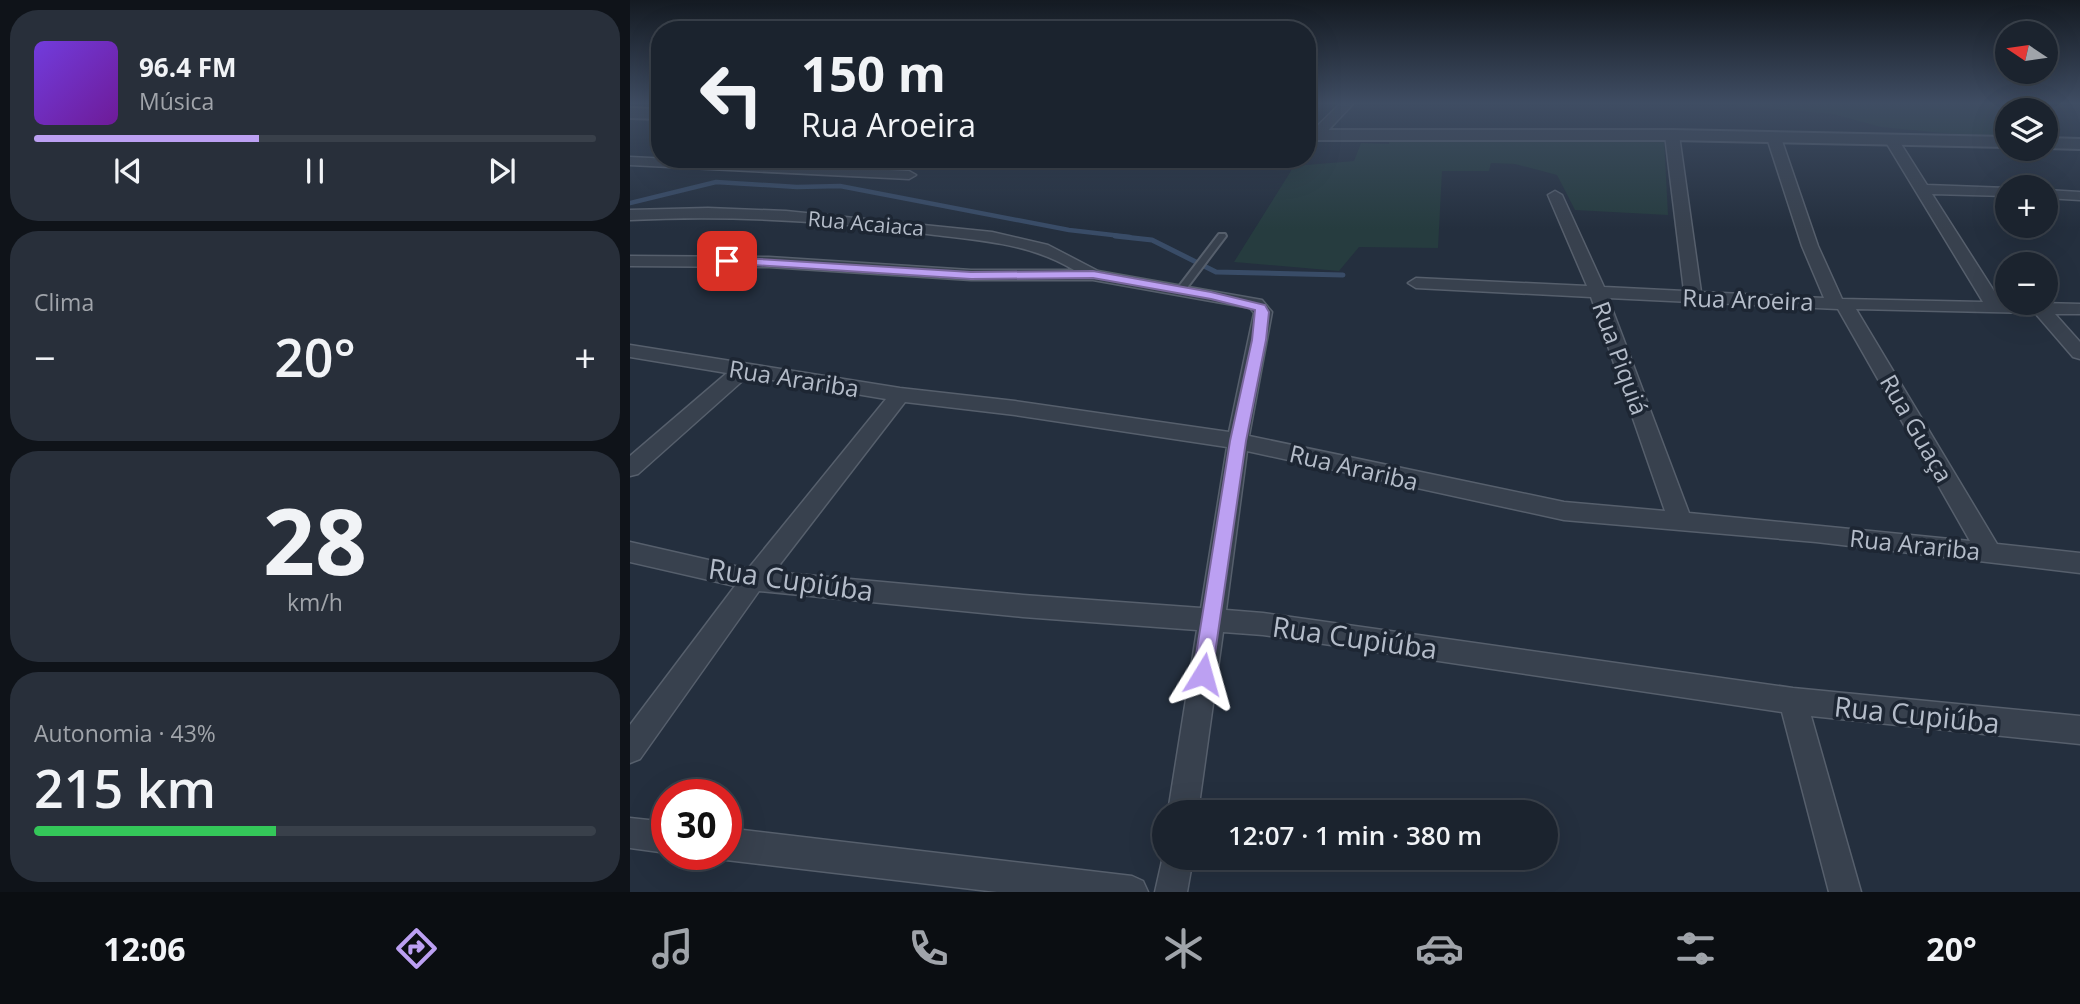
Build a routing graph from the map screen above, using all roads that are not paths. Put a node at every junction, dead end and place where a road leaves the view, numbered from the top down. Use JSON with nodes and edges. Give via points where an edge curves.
{"nodes":[{"id":1,"x":1673,"y":146,"type":"edge"},
{"id":2,"x":1777,"y":146,"type":"edge"},
{"id":3,"x":1895,"y":146,"type":"edge"},
{"id":4,"x":651,"y":150,"type":"edge"},
{"id":5,"x":630,"y":161,"type":"edge"},
{"id":6,"x":651,"y":162,"type":"edge"},
{"id":7,"x":770,"y":168,"type":"edge"},
{"id":8,"x":909,"y":175,"type":"dead end"},
{"id":9,"x":1923,"y":189,"type":"junction"},
{"id":10,"x":1995,"y":192,"type":"edge"},
{"id":11,"x":1555,"y":195,"type":"dead end"},
{"id":12,"x":2058,"y":195,"type":"edge"},
{"id":13,"x":2080,"y":196,"type":"edge"},
{"id":14,"x":630,"y":215,"type":"edge"},
{"id":15,"x":1222,"y":236,"type":"dead end"},
{"id":16,"x":630,"y":261,"type":"edge"},
{"id":17,"x":1093,"y":275,"type":"junction"},
{"id":18,"x":1416,"y":284,"type":"dead end"},
{"id":19,"x":1180,"y":290,"type":"junction"},
{"id":20,"x":1598,"y":293,"type":"junction"},
{"id":21,"x":1693,"y":297,"type":"junction"},
{"id":22,"x":1840,"y":303,"type":"junction"},
{"id":23,"x":1995,"y":306,"type":"edge"},
{"id":24,"x":1995,"y":308,"type":"edge"},
{"id":25,"x":2058,"y":308,"type":"edge"},
{"id":26,"x":2080,"y":309,"type":"edge"},
{"id":27,"x":2046,"y":315,"type":"edge"},
{"id":28,"x":630,"y":351,"type":"edge"},
{"id":29,"x":2080,"y":353,"type":"edge"},
{"id":30,"x":743,"y":370,"type":"junction"},
{"id":31,"x":900,"y":395,"type":"junction"},
{"id":32,"x":1238,"y":441,"type":"junction"},
{"id":33,"x":630,"y":468,"type":"edge"},
{"id":34,"x":1681,"y":523,"type":"junction"},
{"id":35,"x":630,"y":552,"type":"edge"},
{"id":36,"x":1989,"y":552,"type":"junction"},
{"id":37,"x":2080,"y":563,"type":"edge"},
{"id":38,"x":753,"y":580,"type":"junction"},
{"id":39,"x":1212,"y":619,"type":"junction"},
{"id":40,"x":1793,"y":701,"type":"junction"},
{"id":41,"x":2080,"y":730,"type":"edge"},
{"id":42,"x":630,"y":749,"type":"edge"},
{"id":43,"x":1185,"y":800,"type":"edge"},
{"id":44,"x":630,"y":833,"type":"edge"},
{"id":45,"x":651,"y":836,"type":"edge"},
{"id":46,"x":742,"y":847,"type":"edge"},
{"id":47,"x":1175,"y":870,"type":"edge"},
{"id":48,"x":1132,"y":892,"type":"edge"},
{"id":49,"x":1171,"y":892,"type":"edge"},
{"id":50,"x":1845,"y":892,"type":"edge"}],
"edges":[{"from":1,"to":21,"type":"street"},
{"from":2,"to":22,"type":"street","name":"Rua Guaça","via":[[1810,246]]},
{"from":3,"to":9,"type":"street"},
{"from":4,"to":5,"type":"street"},
{"from":5,"to":6,"type":"street"},
{"from":7,"to":8,"type":"street"},
{"from":9,"to":10,"type":"street"},
{"from":9,"to":23,"type":"street"},
{"from":11,"to":20,"type":"street","name":"Rua Piquiá"},
{"from":12,"to":13,"type":"street"},
{"from":14,"to":17,"type":"street","name":"Rua Acaiaca","via":[[741,214],[906,226],[1040,247]]},
{"from":15,"to":19,"type":"lane"},
{"from":16,"to":17,"type":"street","via":[[769,262],[971,275]]},
{"from":17,"to":19,"type":"street"},
{"from":18,"to":20,"type":"street","name":"Rua Aroeira"},
{"from":19,"to":32,"type":"street","via":[[1256,304],[1262,312]]},
{"from":20,"to":21,"type":"street","name":"Rua Aroeira"},
{"from":20,"to":34,"type":"street","name":"Rua Piquiá"},
{"from":21,"to":22,"type":"street","name":"Rua Aroeira"},
{"from":22,"to":24,"type":"street","name":"Rua Aroeira"},
{"from":22,"to":36,"type":"street","name":"Rua Guaça"},
{"from":25,"to":26,"type":"street","name":"Rua Aroeira"},
{"from":27,"to":29,"type":"street"},
{"from":28,"to":30,"type":"street","name":"Rua Arariba"},
{"from":30,"to":31,"type":"street","name":"Rua Arariba"},
{"from":30,"to":33,"type":"street"},
{"from":31,"to":32,"type":"street","name":"Rua Arariba"},
{"from":31,"to":38,"type":"street"},
{"from":32,"to":34,"type":"street","name":"Rua Arariba","via":[[1564,511]]},
{"from":32,"to":39,"type":"street"},
{"from":34,"to":36,"type":"street","name":"Rua Arariba"},
{"from":35,"to":38,"type":"street","name":"Rua Cupiúba"},
{"from":36,"to":37,"type":"street","name":"Rua Arariba"},
{"from":38,"to":39,"type":"street","name":"Rua Cupiúba"},
{"from":38,"to":42,"type":"street"},
{"from":39,"to":40,"type":"street","name":"Rua Cupiúba","via":[[1409,643]]},
{"from":39,"to":43,"type":"street"},
{"from":40,"to":41,"type":"street","name":"Rua Cupiúba"},
{"from":40,"to":50,"type":"street"},
{"from":44,"to":45,"type":"street"},
{"from":46,"to":48,"type":"street"},
{"from":47,"to":49,"type":"street"}]}
